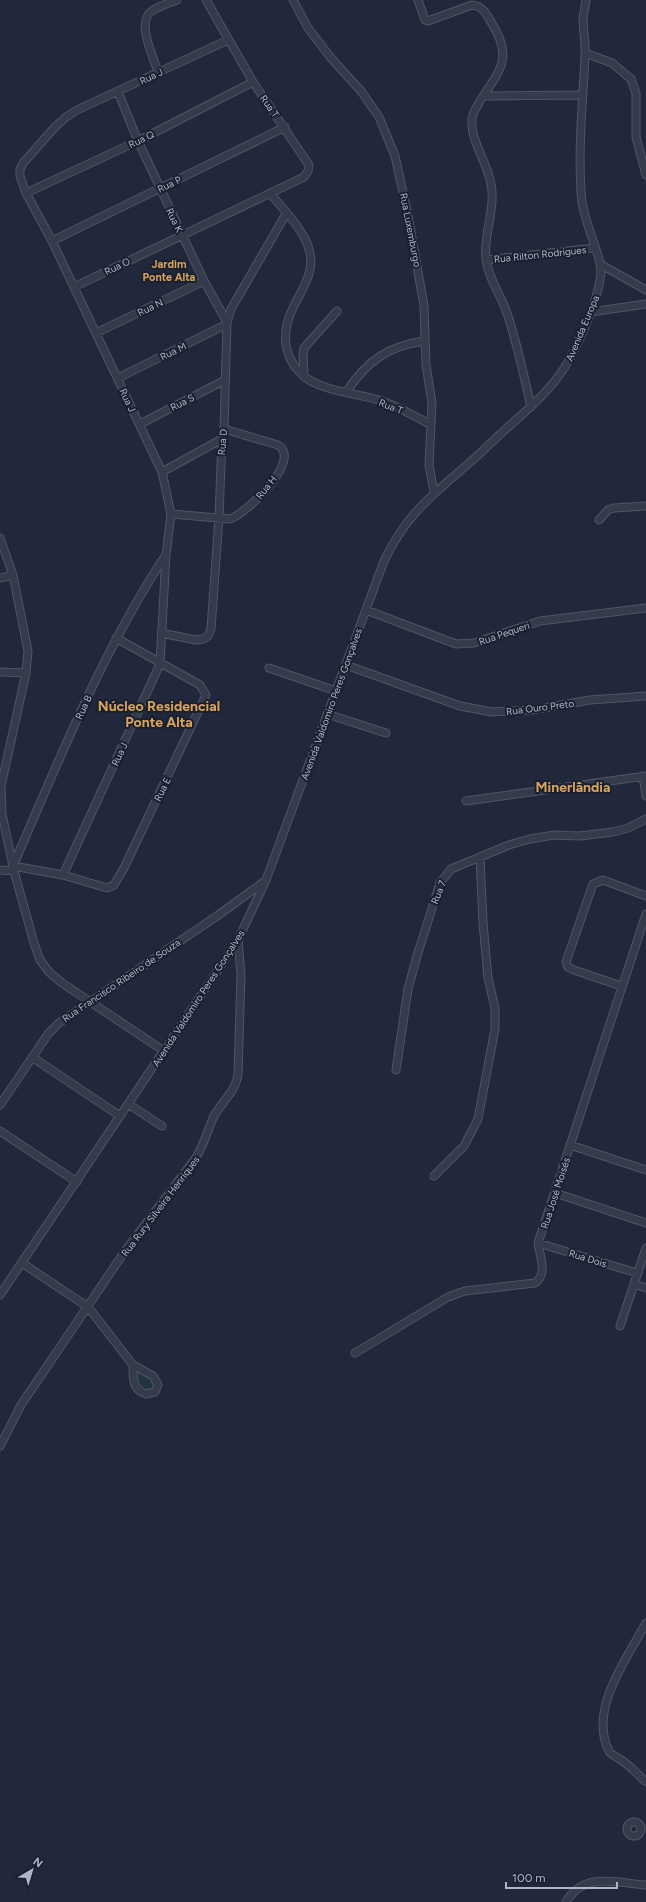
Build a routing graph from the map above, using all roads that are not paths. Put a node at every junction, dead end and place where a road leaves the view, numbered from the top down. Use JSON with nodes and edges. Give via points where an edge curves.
{"nodes":[{"id":1,"x":177,"y":0,"type":"edge"},
{"id":2,"x":206,"y":0,"type":"edge"},
{"id":3,"x":292,"y":0,"type":"edge"},
{"id":4,"x":418,"y":0,"type":"edge"},
{"id":5,"x":586,"y":0,"type":"edge"},
{"id":6,"x":228,"y":40,"type":"junction"},
{"id":7,"x":585,"y":53,"type":"junction"},
{"id":8,"x":158,"y":72,"type":"junction"},
{"id":9,"x":253,"y":82,"type":"junction"},
{"id":10,"x":118,"y":92,"type":"junction"},
{"id":11,"x":582,"y":95,"type":"junction"},
{"id":12,"x":484,"y":96,"type":"junction"},
{"id":13,"x":285,"y":127,"type":"junction"},
{"id":14,"x":138,"y":141,"type":"junction"},
{"id":15,"x":646,"y":176,"type":"edge"},
{"id":16,"x":160,"y":188,"type":"junction"},
{"id":17,"x":26,"y":192,"type":"junction"},
{"id":18,"x":270,"y":193,"type":"junction"},
{"id":19,"x":286,"y":214,"type":"junction"},
{"id":20,"x":182,"y":234,"type":"junction"},
{"id":21,"x":52,"y":241,"type":"junction"},
{"id":22,"x":594,"y":248,"type":"junction"},
{"id":23,"x":486,"y":260,"type":"junction"},
{"id":24,"x":600,"y":264,"type":"junction"},
{"id":25,"x":204,"y":281,"type":"junction"},
{"id":26,"x":74,"y":287,"type":"junction"},
{"id":27,"x":645,"y":289,"type":"edge"},
{"id":28,"x":644,"y":304,"type":"edge"},
{"id":29,"x":337,"y":311,"type":"dead end"},
{"id":30,"x":591,"y":312,"type":"junction"},
{"id":31,"x":227,"y":323,"type":"junction"},
{"id":32,"x":96,"y":333,"type":"junction"},
{"id":33,"x":424,"y":341,"type":"junction"},
{"id":34,"x":304,"y":377,"type":"junction"},
{"id":35,"x":118,"y":378,"type":"junction"},
{"id":36,"x":225,"y":380,"type":"junction"},
{"id":37,"x":347,"y":391,"type":"junction"},
{"id":38,"x":531,"y":407,"type":"junction"},
{"id":39,"x":140,"y":424,"type":"junction"},
{"id":40,"x":431,"y":425,"type":"junction"},
{"id":41,"x":224,"y":428,"type":"junction"},
{"id":42,"x":222,"y":439,"type":"junction"},
{"id":43,"x":162,"y":472,"type":"junction"},
{"id":44,"x":434,"y":492,"type":"junction"},
{"id":45,"x":646,"y":506,"type":"edge"},
{"id":46,"x":171,"y":514,"type":"junction"},
{"id":47,"x":219,"y":517,"type":"junction"},
{"id":48,"x":599,"y":520,"type":"dead end"},
{"id":49,"x":0,"y":538,"type":"edge"},
{"id":50,"x":166,"y":555,"type":"junction"},
{"id":51,"x":384,"y":561,"type":"joint"},
{"id":52,"x":13,"y":575,"type":"junction"},
{"id":53,"x":0,"y":578,"type":"edge"},
{"id":54,"x":646,"y":608,"type":"edge"},
{"id":55,"x":366,"y":610,"type":"junction"},
{"id":56,"x":160,"y":633,"type":"junction"},
{"id":57,"x":116,"y":638,"type":"junction"},
{"id":58,"x":160,"y":664,"type":"junction"},
{"id":59,"x":346,"y":665,"type":"junction"},
{"id":60,"x":269,"y":668,"type":"dead end"},
{"id":61,"x":0,"y":672,"type":"edge"},
{"id":62,"x":26,"y":673,"type":"junction"},
{"id":63,"x":336,"y":691,"type":"junction"},
{"id":64,"x":646,"y":696,"type":"edge"},
{"id":65,"x":327,"y":714,"type":"junction"},
{"id":66,"x":386,"y":733,"type":"dead end"},
{"id":67,"x":645,"y":776,"type":"edge"},
{"id":68,"x":646,"y":796,"type":"edge"},
{"id":69,"x":466,"y":801,"type":"dead end"},
{"id":70,"x":646,"y":819,"type":"edge"},
{"id":71,"x":480,"y":858,"type":"junction"},
{"id":72,"x":14,"y":869,"type":"junction"},
{"id":73,"x":0,"y":870,"type":"edge"},
{"id":74,"x":63,"y":875,"type":"junction"},
{"id":75,"x":266,"y":880,"type":"junction"},
{"id":76,"x":244,"y":896,"type":"junction"},
{"id":77,"x":646,"y":896,"type":"edge"},
{"id":78,"x":255,"y":904,"type":"junction"},
{"id":79,"x":646,"y":914,"type":"edge"},
{"id":80,"x":238,"y":940,"type":"junction"},
{"id":81,"x":621,"y":986,"type":"junction"},
{"id":82,"x":89,"y":1001,"type":"junction"},
{"id":83,"x":164,"y":1051,"type":"junction"},
{"id":84,"x":32,"y":1057,"type":"junction"},
{"id":85,"x":396,"y":1070,"type":"dead end"},
{"id":86,"x":128,"y":1104,"type":"junction"},
{"id":87,"x":0,"y":1105,"type":"edge"},
{"id":88,"x":120,"y":1116,"type":"junction"},
{"id":89,"x":162,"y":1126,"type":"dead end"},
{"id":90,"x":0,"y":1131,"type":"edge"},
{"id":91,"x":570,"y":1145,"type":"junction"},
{"id":92,"x":646,"y":1170,"type":"edge"},
{"id":93,"x":434,"y":1176,"type":"dead end"},
{"id":94,"x":77,"y":1182,"type":"junction"},
{"id":95,"x":555,"y":1193,"type":"junction"},
{"id":96,"x":646,"y":1223,"type":"edge"},
{"id":97,"x":538,"y":1243,"type":"junction"},
{"id":98,"x":646,"y":1248,"type":"edge"},
{"id":99,"x":22,"y":1263,"type":"junction"},
{"id":100,"x":637,"y":1274,"type":"junction"},
{"id":101,"x":634,"y":1284,"type":"junction"},
{"id":102,"x":646,"y":1288,"type":"edge"},
{"id":103,"x":0,"y":1295,"type":"edge"},
{"id":104,"x":88,"y":1307,"type":"junction"},
{"id":105,"x":620,"y":1326,"type":"dead end"},
{"id":106,"x":355,"y":1353,"type":"dead end"},
{"id":107,"x":133,"y":1365,"type":"dead end"},
{"id":108,"x":0,"y":1446,"type":"edge"},
{"id":109,"x":646,"y":1623,"type":"edge"},
{"id":110,"x":646,"y":1782,"type":"edge"},
{"id":111,"x":646,"y":1885,"type":"edge"},
{"id":112,"x":566,"y":1902,"type":"edge"}],
"edges":[{"from":1,"to":8,"type":"street","via":[[152,10],[146,17],[144,27]]},
{"from":2,"to":6,"type":"street","name":"Rua T"},
{"from":3,"to":33,"type":"street","name":"Rua Luxemburgo","via":[[308,28],[361,91],[379,117],[396,156],[422,291]]},
{"from":4,"to":12,"type":"street","via":[[425,20],[428,21],[472,5],[484,10],[497,31],[502,45],[503,62],[499,74]]},
{"from":5,"to":7,"type":"street","name":"Avenida Europa","via":[[583,20]]},
{"from":6,"to":8,"type":"street","name":"Rua J"},
{"from":6,"to":9,"type":"street","name":"Rua T"},
{"from":7,"to":11,"type":"street","name":"Avenida Europa"},
{"from":7,"to":15,"type":"street","via":[[612,63],[631,79],[636,93],[636,136]]},
{"from":8,"to":10,"type":"street","name":"Rua J"},
{"from":9,"to":13,"type":"street","name":"Rua T"},
{"from":9,"to":14,"type":"street","name":"Rua Q"},
{"from":10,"to":14,"type":"street","name":"Rua K"},
{"from":10,"to":17,"type":"street","name":"Rua J","via":[[77,110],[55,127],[20,169]]},
{"from":11,"to":12,"type":"street"},
{"from":11,"to":22,"type":"street","name":"Avenida Europa","via":[[581,193]]},
{"from":12,"to":23,"type":"street","via":[[472,120],[473,132],[491,182],[493,196]]},
{"from":13,"to":16,"type":"street","name":"Rua P"},
{"from":13,"to":18,"type":"street","name":"Rua T","via":[[309,165],[308,171],[304,177]]},
{"from":14,"to":16,"type":"street","name":"Rua K"},
{"from":14,"to":17,"type":"street","name":"Rua Q"},
{"from":16,"to":20,"type":"street","name":"Rua K"},
{"from":16,"to":21,"type":"street","name":"Rua P"},
{"from":17,"to":21,"type":"street","name":"Rua J"},
{"from":18,"to":19,"type":"street","name":"Rua T"},
{"from":18,"to":20,"type":"street","name":"Rua T"},
{"from":19,"to":31,"type":"street","name":"Rua D","via":[[231,309]]},
{"from":19,"to":34,"type":"street","name":"Rua T","via":[[304,236],[310,250],[309,276],[289,314],[285,338],[289,358]]},
{"from":20,"to":25,"type":"street","name":"Rua K"},
{"from":20,"to":26,"type":"street","name":"Rua O"},
{"from":21,"to":26,"type":"street","name":"Rua J"},
{"from":22,"to":23,"type":"street","name":"Rua Rilton Rodrigues"},
{"from":22,"to":24,"type":"street","name":"Avenida Europa"},
{"from":23,"to":38,"type":"street","via":[[506,312]]},
{"from":24,"to":27,"type":"street"},
{"from":24,"to":30,"type":"street","name":"Avenida Europa","via":[[598,289]]},
{"from":25,"to":31,"type":"street","name":"Rua K"},
{"from":25,"to":32,"type":"street","name":"Rua N"},
{"from":26,"to":32,"type":"street","name":"Rua J"},
{"from":27,"to":28,"type":"street"},
{"from":28,"to":30,"type":"street"},
{"from":29,"to":34,"type":"street","via":[[304,348]]},
{"from":30,"to":38,"type":"street","name":"Avenida Europa","via":[[562,373]]},
{"from":31,"to":35,"type":"street","name":"Rua M"},
{"from":31,"to":36,"type":"street","name":"Rua D"},
{"from":32,"to":35,"type":"street","name":"Rua J"},
{"from":33,"to":37,"type":"street","via":[[398,346],[384,353],[368,365]]},
{"from":33,"to":40,"type":"street","name":"Rua Luxemburgo","via":[[426,374],[432,403]]},
{"from":34,"to":37,"type":"street","name":"Rua T","via":[[321,386]]},
{"from":35,"to":39,"type":"street","name":"Rua J"},
{"from":36,"to":39,"type":"street","name":"Rua S"},
{"from":36,"to":41,"type":"street","name":"Rua D"},
{"from":37,"to":40,"type":"street","name":"Rua T","via":[[388,404]]},
{"from":38,"to":44,"type":"street","name":"Avenida Europa"},
{"from":39,"to":43,"type":"street","name":"Rua J"},
{"from":40,"to":44,"type":"street","name":"Rua Luxemburgo","via":[[429,465]]},
{"from":41,"to":42,"type":"street","name":"Rua D"},
{"from":41,"to":47,"type":"street","name":"Rua H","via":[[278,445],[284,450],[285,459],[272,482],[247,510],[230,519]]},
{"from":42,"to":43,"type":"street"},
{"from":42,"to":47,"type":"street","name":"Rua D"},
{"from":43,"to":46,"type":"street","name":"Rua J"},
{"from":44,"to":51,"type":"street","name":"Avenida Europa","via":[[404,525]]},
{"from":45,"to":48,"type":"street","via":[[614,508],[608,510]]},
{"from":46,"to":47,"type":"street","name":"Rua H"},
{"from":46,"to":50,"type":"street","name":"Rua J"},
{"from":47,"to":56,"type":"street","name":"Rua D","via":[[212,622],[209,633],[204,639],[196,640]]},
{"from":49,"to":52,"type":"street"},
{"from":50,"to":56,"type":"street","name":"Rua J"},
{"from":50,"to":57,"type":"street","name":"Rua B","via":[[142,590]]},
{"from":51,"to":55,"type":"street","name":"Avenida Valdomiro Peres Gonçalves"},
{"from":52,"to":53,"type":"street"},
{"from":52,"to":62,"type":"street","via":[[28,651]]},
{"from":54,"to":55,"type":"street","name":"Rua Pequeri","via":[[540,621],[464,644],[448,641]]},
{"from":55,"to":59,"type":"street","name":"Avenida Valdomiro Peres Gonçalves"},
{"from":56,"to":58,"type":"street","name":"Rua J"},
{"from":57,"to":58,"type":"street","name":"Rua E"},
{"from":57,"to":72,"type":"street","name":"Rua B","via":[[56,766]]},
{"from":58,"to":74,"type":"street","name":"Rua J"},
{"from":58,"to":74,"type":"street","name":"Rua E","via":[[200,686],[205,690],[206,698],[114,885],[107,888]]},
{"from":59,"to":63,"type":"street","name":"Avenida Valdomiro Peres Gonçalves"},
{"from":59,"to":64,"type":"street","name":"Rua Ouro Preto","via":[[460,706],[492,712],[532,710],[590,700]]},
{"from":60,"to":63,"type":"street"},
{"from":61,"to":62,"type":"street"},
{"from":62,"to":72,"type":"street","via":[[1,786],[2,814]]},
{"from":63,"to":65,"type":"street","name":"Avenida Valdomiro Peres Gonçalves"},
{"from":65,"to":66,"type":"street"},
{"from":65,"to":75,"type":"street","name":"Avenida Valdomiro Peres Gonçalves"},
{"from":67,"to":68,"type":"street"},
{"from":67,"to":69,"type":"street"},
{"from":70,"to":71,"type":"street","name":"Rua 7","via":[[640,824],[613,832],[530,839]]},
{"from":71,"to":85,"type":"street","name":"Rua 7","via":[[455,866],[440,883],[408,989]]},
{"from":71,"to":93,"type":"street","via":[[483,923],[488,978],[495,1008],[495,1028],[478,1119],[464,1146]]},
{"from":72,"to":73,"type":"street","name":"Rua E"},
{"from":72,"to":74,"type":"street","name":"Rua E"},
{"from":72,"to":82,"type":"street","via":[[40,960],[62,983]]},
{"from":75,"to":76,"type":"street","name":"Rua Francisco Ribeiro de Souza"},
{"from":75,"to":78,"type":"street","name":"Avenida Valdomiro Peres Gonçalves"},
{"from":76,"to":78,"type":"street"},
{"from":76,"to":82,"type":"street","name":"Rua Francisco Ribeiro de Souza"},
{"from":77,"to":81,"type":"street","via":[[603,880],[593,884],[566,962],[568,967],[574,970]]},
{"from":78,"to":80,"type":"street","name":"Avenida Valdomiro Peres Gonçalves"},
{"from":79,"to":81,"type":"street","name":"Rua José Moisés"},
{"from":80,"to":83,"type":"street","name":"Avenida Valdomiro Peres Gonçalves"},
{"from":80,"to":104,"type":"street","name":"Rua Rury Silveira Henriques","via":[[241,991],[236,1084],[215,1116],[195,1159],[125,1251]]},
{"from":81,"to":91,"type":"street","name":"Rua José Moisés"},
{"from":82,"to":83,"type":"street"},
{"from":82,"to":84,"type":"street","name":"Rua Francisco Ribeiro de Souza","via":[[59,1023]]},
{"from":83,"to":86,"type":"street","name":"Avenida Valdomiro Peres Gonçalves"},
{"from":84,"to":87,"type":"street","name":"Rua Francisco Ribeiro de Souza"},
{"from":84,"to":88,"type":"street"},
{"from":86,"to":88,"type":"street","name":"Avenida Valdomiro Peres Gonçalves"},
{"from":86,"to":89,"type":"street"},
{"from":88,"to":94,"type":"street","name":"Avenida Valdomiro Peres Gonçalves"},
{"from":90,"to":94,"type":"street"},
{"from":91,"to":92,"type":"street"},
{"from":91,"to":95,"type":"street","name":"Rua José Moisés"},
{"from":94,"to":99,"type":"street","name":"Avenida Valdomiro Peres Gonçalves"},
{"from":95,"to":96,"type":"street"},
{"from":95,"to":97,"type":"street","name":"Rua José Moisés"},
{"from":97,"to":100,"type":"street","name":"Rua Dois"},
{"from":97,"to":106,"type":"street","name":"Rua José Moisés","via":[[543,1273],[535,1283],[466,1291],[448,1297]]},
{"from":98,"to":100,"type":"street"},
{"from":99,"to":103,"type":"street","name":"Avenida Valdomiro Peres Gonçalves"},
{"from":99,"to":104,"type":"street"},
{"from":100,"to":101,"type":"street"},
{"from":101,"to":102,"type":"street"},
{"from":101,"to":105,"type":"street"},
{"from":104,"to":107,"type":"street"},
{"from":104,"to":108,"type":"street","name":"Rua Rury Silveira Henriques","via":[[21,1405]]},
{"from":109,"to":110,"type":"street","via":[[611,1687],[603,1723],[609,1752],[626,1763]]},
{"from":111,"to":112,"type":"street","via":[[594,1881],[579,1886]]}]}
